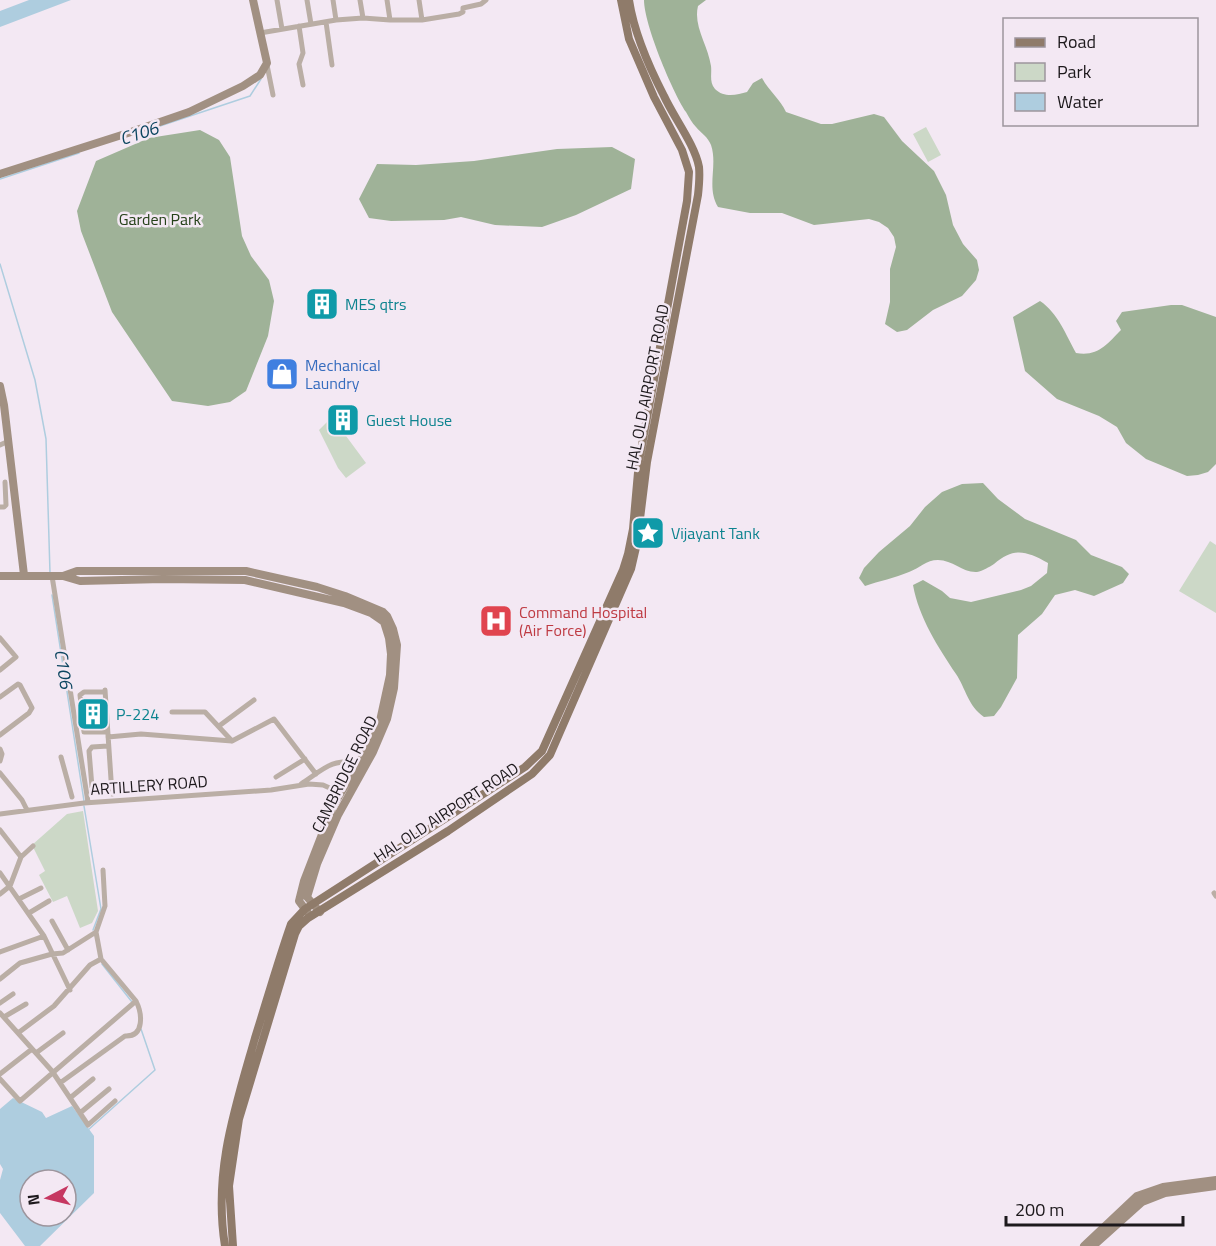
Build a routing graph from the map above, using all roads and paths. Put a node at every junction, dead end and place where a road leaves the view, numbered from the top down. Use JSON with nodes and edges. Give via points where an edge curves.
{"nodes":[{"id":1,"x":253,"y":0,"type":"edge"},
{"id":2,"x":277,"y":0,"type":"edge"},
{"id":3,"x":307,"y":0,"type":"edge"},
{"id":4,"x":334,"y":0,"type":"edge"},
{"id":5,"x":360,"y":0,"type":"edge"},
{"id":6,"x":387,"y":0,"type":"edge"},
{"id":7,"x":419,"y":0,"type":"edge"},
{"id":8,"x":461,"y":0,"type":"edge"},
{"id":9,"x":486,"y":0,"type":"edge"},
{"id":10,"x":621,"y":0,"type":"edge"},
{"id":11,"x":629,"y":0,"type":"edge"},
{"id":12,"x":463,"y":8,"type":"junction"},
{"id":13,"x":363,"y":18,"type":"junction"},
{"id":14,"x":336,"y":20,"type":"junction"},
{"id":15,"x":390,"y":20,"type":"junction"},
{"id":16,"x":422,"y":20,"type":"junction"},
{"id":17,"x":326,"y":21,"type":"junction"},
{"id":18,"x":311,"y":24,"type":"junction"},
{"id":19,"x":299,"y":26,"type":"junction"},
{"id":20,"x":282,"y":29,"type":"junction"},
{"id":21,"x":260,"y":33,"type":"junction"},
{"id":22,"x":267,"y":63,"type":"junction"},
{"id":23,"x":332,"y":65,"type":"dead end"},
{"id":24,"x":303,"y":85,"type":"dead end"},
{"id":25,"x":273,"y":95,"type":"dead end"},
{"id":26,"x":0,"y":174,"type":"edge"},
{"id":27,"x":0,"y":386,"type":"edge"},
{"id":28,"x":2,"y":406,"type":"edge"},
{"id":29,"x":9,"y":441,"type":"junction"},
{"id":30,"x":0,"y":445,"type":"edge"},
{"id":31,"x":6,"y":482,"type":"edge"},
{"id":32,"x":0,"y":507,"type":"edge"},
{"id":33,"x":628,"y":568,"type":"junction"},
{"id":34,"x":24,"y":575,"type":"junction"},
{"id":35,"x":0,"y":576,"type":"edge"},
{"id":36,"x":52,"y":576,"type":"junction"},
{"id":37,"x":0,"y":638,"type":"edge"},
{"id":38,"x":0,"y":670,"type":"edge"},
{"id":39,"x":0,"y":697,"type":"edge"},
{"id":40,"x":254,"y":700,"type":"dead end"},
{"id":41,"x":172,"y":712,"type":"dead end"},
{"id":42,"x":219,"y":726,"type":"junction"},
{"id":43,"x":0,"y":735,"type":"edge"},
{"id":44,"x":108,"y":735,"type":"junction"},
{"id":45,"x":232,"y":741,"type":"junction"},
{"id":46,"x":108,"y":746,"type":"junction"},
{"id":47,"x":0,"y":750,"type":"edge"},
{"id":48,"x":61,"y":757,"type":"dead end"},
{"id":49,"x":305,"y":759,"type":"junction"},
{"id":50,"x":0,"y":760,"type":"edge"},
{"id":51,"x":362,"y":763,"type":"junction"},
{"id":52,"x":0,"y":773,"type":"edge"},
{"id":53,"x":316,"y":774,"type":"junction"},
{"id":54,"x":276,"y":777,"type":"dead end"},
{"id":55,"x":300,"y":785,"type":"junction"},
{"id":56,"x":340,"y":793,"type":"junction"},
{"id":57,"x":348,"y":796,"type":"junction"},
{"id":58,"x":72,"y":797,"type":"dead end"},
{"id":59,"x":88,"y":802,"type":"junction"},
{"id":60,"x":25,"y":810,"type":"junction"},
{"id":61,"x":0,"y":814,"type":"edge"},
{"id":62,"x":0,"y":830,"type":"edge"},
{"id":63,"x":33,"y":846,"type":"dead end"},
{"id":64,"x":21,"y":857,"type":"junction"},
{"id":65,"x":103,"y":870,"type":"dead end"},
{"id":66,"x":0,"y":873,"type":"edge"},
{"id":67,"x":10,"y":886,"type":"junction"},
{"id":68,"x":41,"y":888,"type":"dead end"},
{"id":69,"x":0,"y":894,"type":"edge"},
{"id":70,"x":19,"y":899,"type":"junction"},
{"id":71,"x":49,"y":901,"type":"dead end"},
{"id":72,"x":308,"y":907,"type":"junction"},
{"id":73,"x":29,"y":913,"type":"junction"},
{"id":74,"x":315,"y":914,"type":"junction"},
{"id":75,"x":52,"y":921,"type":"dead end"},
{"id":76,"x":96,"y":932,"type":"junction"},
{"id":77,"x":44,"y":936,"type":"junction"},
{"id":78,"x":1,"y":950,"type":"edge"},
{"id":79,"x":68,"y":950,"type":"junction"},
{"id":80,"x":52,"y":954,"type":"junction"},
{"id":81,"x":99,"y":960,"type":"junction"},
{"id":82,"x":0,"y":979,"type":"edge"},
{"id":83,"x":70,"y":990,"type":"junction"},
{"id":84,"x":14,"y":994,"type":"dead end"},
{"id":85,"x":136,"y":1001,"type":"junction"},
{"id":86,"x":0,"y":1003,"type":"edge"},
{"id":87,"x":26,"y":1004,"type":"dead end"},
{"id":88,"x":2,"y":1015,"type":"edge"},
{"id":89,"x":18,"y":1033,"type":"junction"},
{"id":90,"x":63,"y":1033,"type":"dead end"},
{"id":91,"x":34,"y":1051,"type":"junction"},
{"id":92,"x":52,"y":1071,"type":"junction"},
{"id":93,"x":0,"y":1074,"type":"edge"},
{"id":94,"x":0,"y":1079,"type":"edge"},
{"id":95,"x":93,"y":1079,"type":"dead end"},
{"id":96,"x":60,"y":1083,"type":"junction"},
{"id":97,"x":108,"y":1089,"type":"dead end"},
{"id":98,"x":70,"y":1098,"type":"junction"},
{"id":99,"x":115,"y":1101,"type":"dead end"},
{"id":100,"x":80,"y":1113,"type":"junction"},
{"id":101,"x":1216,"y":1180,"type":"edge"},
{"id":102,"x":1216,"y":1186,"type":"edge"},
{"id":103,"x":225,"y":1246,"type":"edge"},
{"id":104,"x":233,"y":1246,"type":"edge"},
{"id":105,"x":1084,"y":1246,"type":"edge"},
{"id":106,"x":1093,"y":1246,"type":"edge"}],
"edges":[{"from":1,"to":21,"type":"street"},
{"from":2,"to":20,"type":"street"},
{"from":3,"to":18,"type":"street"},
{"from":4,"to":14,"type":"street"},
{"from":5,"to":13,"type":"street"},
{"from":6,"to":15,"type":"street"},
{"from":7,"to":16,"type":"street"},
{"from":8,"to":12,"type":"street"},
{"from":9,"to":12,"type":"street"},
{"from":10,"to":33,"type":"main road","name":"HAL OLD AIRPORT ROAD","via":[[629,39],[689,172],[639,461]]},
{"from":11,"to":33,"type":"main road","name":"HAL OLD AIRPORT ROAD","via":[[638,36],[699,165],[700,176],[647,462],[637,543]]},
{"from":12,"to":16,"type":"street","via":[[459,14]]},
{"from":13,"to":14,"type":"street"},
{"from":13,"to":15,"type":"street"},
{"from":14,"to":17,"type":"street"},
{"from":15,"to":16,"type":"street"},
{"from":17,"to":18,"type":"street"},
{"from":17,"to":23,"type":"street"},
{"from":18,"to":19,"type":"street"},
{"from":19,"to":20,"type":"street"},
{"from":19,"to":24,"type":"street"},
{"from":20,"to":21,"type":"street"},
{"from":21,"to":22,"type":"street"},
{"from":22,"to":25,"type":"street"},
{"from":22,"to":26,"type":"street","via":[[260,75],[243,86],[189,112]]},
{"from":27,"to":28,"type":"street"},
{"from":28,"to":29,"type":"street"},
{"from":29,"to":30,"type":"street"},
{"from":29,"to":31,"type":"street"},
{"from":31,"to":32,"type":"street","via":[[6,505]]},
{"from":31,"to":34,"type":"street"},
{"from":33,"to":72,"type":"main road","name":"HAL OLD AIRPORT ROAD","via":[[542,751],[517,772]]},
{"from":33,"to":74,"type":"main road","name":"HAL OLD AIRPORT ROAD","via":[[550,755],[532,774],[448,831]]},
{"from":34,"to":35,"type":"street","name":"CAMBRIDGE ROAD"},
{"from":34,"to":36,"type":"street","name":"CAMBRIDGE ROAD"},
{"from":36,"to":51,"type":"street","name":"CAMBRIDGE ROAD","via":[[77,571],[246,572],[317,587],[383,612],[397,645],[394,688],[381,736]]},
{"from":36,"to":59,"type":"street"},
{"from":37,"to":38,"type":"street","via":[[16,657]]},
{"from":39,"to":43,"type":"street","via":[[18,684],[32,708]]},
{"from":40,"to":42,"type":"street"},
{"from":41,"to":42,"type":"street","via":[[205,712]]},
{"from":42,"to":45,"type":"street"},
{"from":44,"to":44,"type":"street","via":[[105,691],[84,692],[80,695],[84,732]]},
{"from":44,"to":45,"type":"street"},
{"from":44,"to":46,"type":"street"},
{"from":45,"to":49,"type":"street","via":[[274,719]]},
{"from":46,"to":46,"type":"street","via":[[112,791],[93,788],[89,751],[92,747]]},
{"from":47,"to":50,"type":"street"},
{"from":48,"to":58,"type":"street"},
{"from":49,"to":53,"type":"street"},
{"from":49,"to":54,"type":"street"},
{"from":51,"to":53,"type":"street","name":"ARTILLERY ROAD","via":[[341,760]]},
{"from":51,"to":56,"type":"street","name":"CAMBRIDGE ROAD"},
{"from":51,"to":57,"type":"street","name":"CAMBRIDGE ROAD"},
{"from":52,"to":60,"type":"street","via":[[22,800]]},
{"from":53,"to":55,"type":"street","name":"ARTILLERY ROAD"},
{"from":55,"to":56,"type":"street","name":"ARTILLERY ROAD","via":[[323,785]]},
{"from":55,"to":59,"type":"street","name":"ARTILLERY ROAD"},
{"from":56,"to":57,"type":"street","name":"ARTILLERY ROAD"},
{"from":56,"to":72,"type":"street","name":"CAMBRIDGE ROAD","via":[[304,881],[299,901]]},
{"from":57,"to":72,"type":"street","name":"CAMBRIDGE ROAD","via":[[317,864],[307,892]]},
{"from":59,"to":60,"type":"street","name":"ARTILLERY ROAD"},
{"from":60,"to":61,"type":"street","name":"ARTILLERY ROAD"},
{"from":62,"to":64,"type":"street"},
{"from":63,"to":64,"type":"street"},
{"from":64,"to":67,"type":"street"},
{"from":65,"to":76,"type":"street","via":[[105,906]]},
{"from":66,"to":67,"type":"street"},
{"from":67,"to":69,"type":"street"},
{"from":67,"to":70,"type":"street"},
{"from":68,"to":70,"type":"street"},
{"from":70,"to":73,"type":"street"},
{"from":71,"to":73,"type":"street"},
{"from":72,"to":74,"type":"street"},
{"from":72,"to":103,"type":"main road","name":"HAL OLD AIRPORT ROAD","via":[[291,924],[283,945],[232,1118],[222,1188]]},
{"from":73,"to":77,"type":"street"},
{"from":74,"to":104,"type":"main road","name":"HAL OLD AIRPORT ROAD","via":[[295,934],[239,1119],[229,1186]]},
{"from":75,"to":79,"type":"street"},
{"from":76,"to":79,"type":"street"},
{"from":76,"to":81,"type":"street"},
{"from":77,"to":78,"type":"street"},
{"from":77,"to":80,"type":"street"},
{"from":79,"to":80,"type":"street"},
{"from":80,"to":82,"type":"street","via":[[20,963]]},
{"from":80,"to":83,"type":"street"},
{"from":81,"to":83,"type":"street"},
{"from":81,"to":85,"type":"street"},
{"from":83,"to":89,"type":"street"},
{"from":84,"to":86,"type":"street"},
{"from":85,"to":92,"type":"street"},
{"from":85,"to":96,"type":"street","via":[[141,1023],[135,1034],[125,1036]]},
{"from":87,"to":88,"type":"street"},
{"from":88,"to":89,"type":"street"},
{"from":89,"to":91,"type":"street"},
{"from":90,"to":91,"type":"street"},
{"from":91,"to":92,"type":"street"},
{"from":91,"to":93,"type":"street"},
{"from":92,"to":94,"type":"street","via":[[20,1101]]},
{"from":92,"to":96,"type":"street"},
{"from":95,"to":98,"type":"street"},
{"from":96,"to":98,"type":"street"},
{"from":97,"to":100,"type":"street"},
{"from":98,"to":100,"type":"street"},
{"from":99,"to":100,"type":"street","via":[[88,1125]]},
{"from":101,"to":105,"type":"street","via":[[1163,1187],[1137,1196]]},
{"from":102,"to":106,"type":"street","via":[[1166,1193],[1142,1202]]}]}
